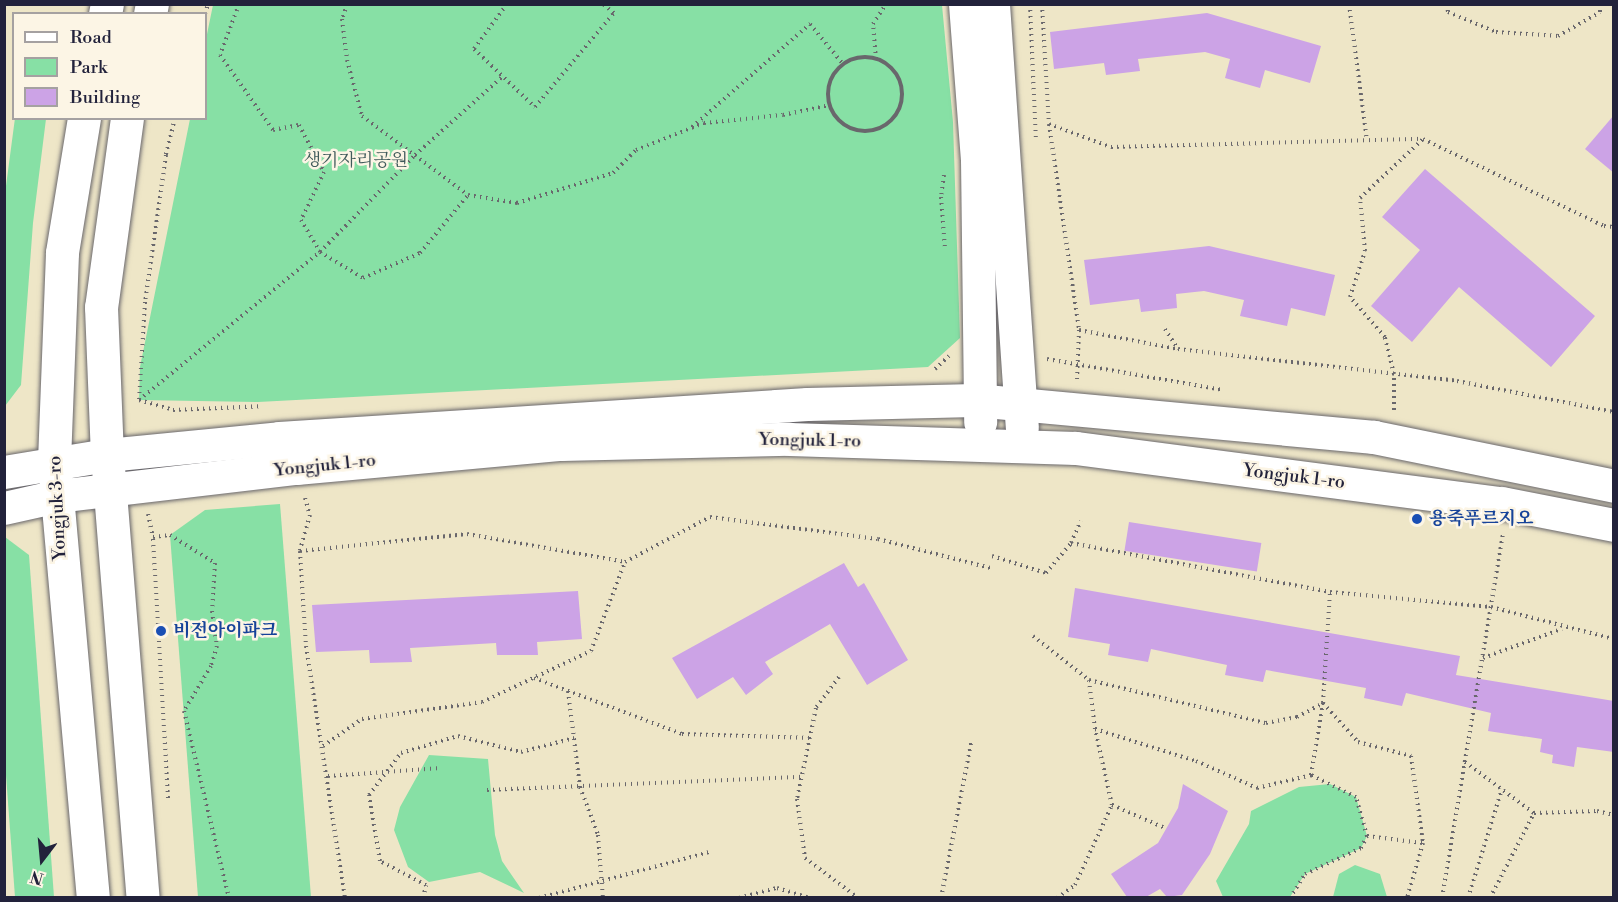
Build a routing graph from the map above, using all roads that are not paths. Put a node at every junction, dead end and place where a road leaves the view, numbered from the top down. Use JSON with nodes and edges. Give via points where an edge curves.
{"nodes":[{"id":1,"x":965,"y":4,"type":"edge"},
{"id":2,"x":993,"y":4,"type":"edge"},
{"id":3,"x":84,"y":120,"type":"edge"},
{"id":4,"x":127,"y":120,"type":"edge"},
{"id":5,"x":980,"y":401,"type":"junction"},
{"id":6,"x":1020,"y":405,"type":"junction"},
{"id":7,"x":981,"y":445,"type":"junction"},
{"id":8,"x":1024,"y":447,"type":"junction"},
{"id":9,"x":107,"y":455,"type":"junction"},
{"id":10,"x":54,"y":462,"type":"junction"},
{"id":11,"x":4,"y":472,"type":"edge"},
{"id":12,"x":1614,"y":486,"type":"edge"},
{"id":13,"x":110,"y":491,"type":"junction"},
{"id":14,"x":57,"y":496,"type":"junction"},
{"id":15,"x":4,"y":508,"type":"edge"},
{"id":16,"x":1614,"y":525,"type":"edge"},
{"id":17,"x":93,"y":897,"type":"edge"},
{"id":18,"x":143,"y":897,"type":"edge"}],
"edges":[{"from":1,"to":5,"type":"street","via":[[977,159]]},
{"from":2,"to":6,"type":"street"},
{"from":3,"to":10,"type":"street","name":"Yongjuk 3-ro","via":[[62,253]]},
{"from":4,"to":9,"type":"street","via":[[101,307]]},
{"from":5,"to":6,"type":"street"},
{"from":5,"to":7,"type":"street"},
{"from":5,"to":9,"type":"street","via":[[807,404],[279,438]]},
{"from":6,"to":8,"type":"street"},
{"from":6,"to":12,"type":"street","via":[[1374,437]]},
{"from":7,"to":8,"type":"street","name":"Yongjuk 1-ro"},
{"from":7,"to":13,"type":"street","name":"Yongjuk 1-ro","via":[[789,439],[561,444],[296,468]]},
{"from":8,"to":16,"type":"street","name":"Yongjuk 1-ro","via":[[1077,448],[1502,503]]},
{"from":9,"to":10,"type":"street"},
{"from":9,"to":13,"type":"street"},
{"from":10,"to":11,"type":"street"},
{"from":10,"to":14,"type":"street","name":"Yongjuk 3-ro"},
{"from":13,"to":14,"type":"street","name":"Yongjuk 1-ro"},
{"from":13,"to":18,"type":"street"},
{"from":14,"to":15,"type":"street","name":"Yongjuk 1-ro"},
{"from":14,"to":17,"type":"street","name":"Yongjuk 3-ro"}]}
